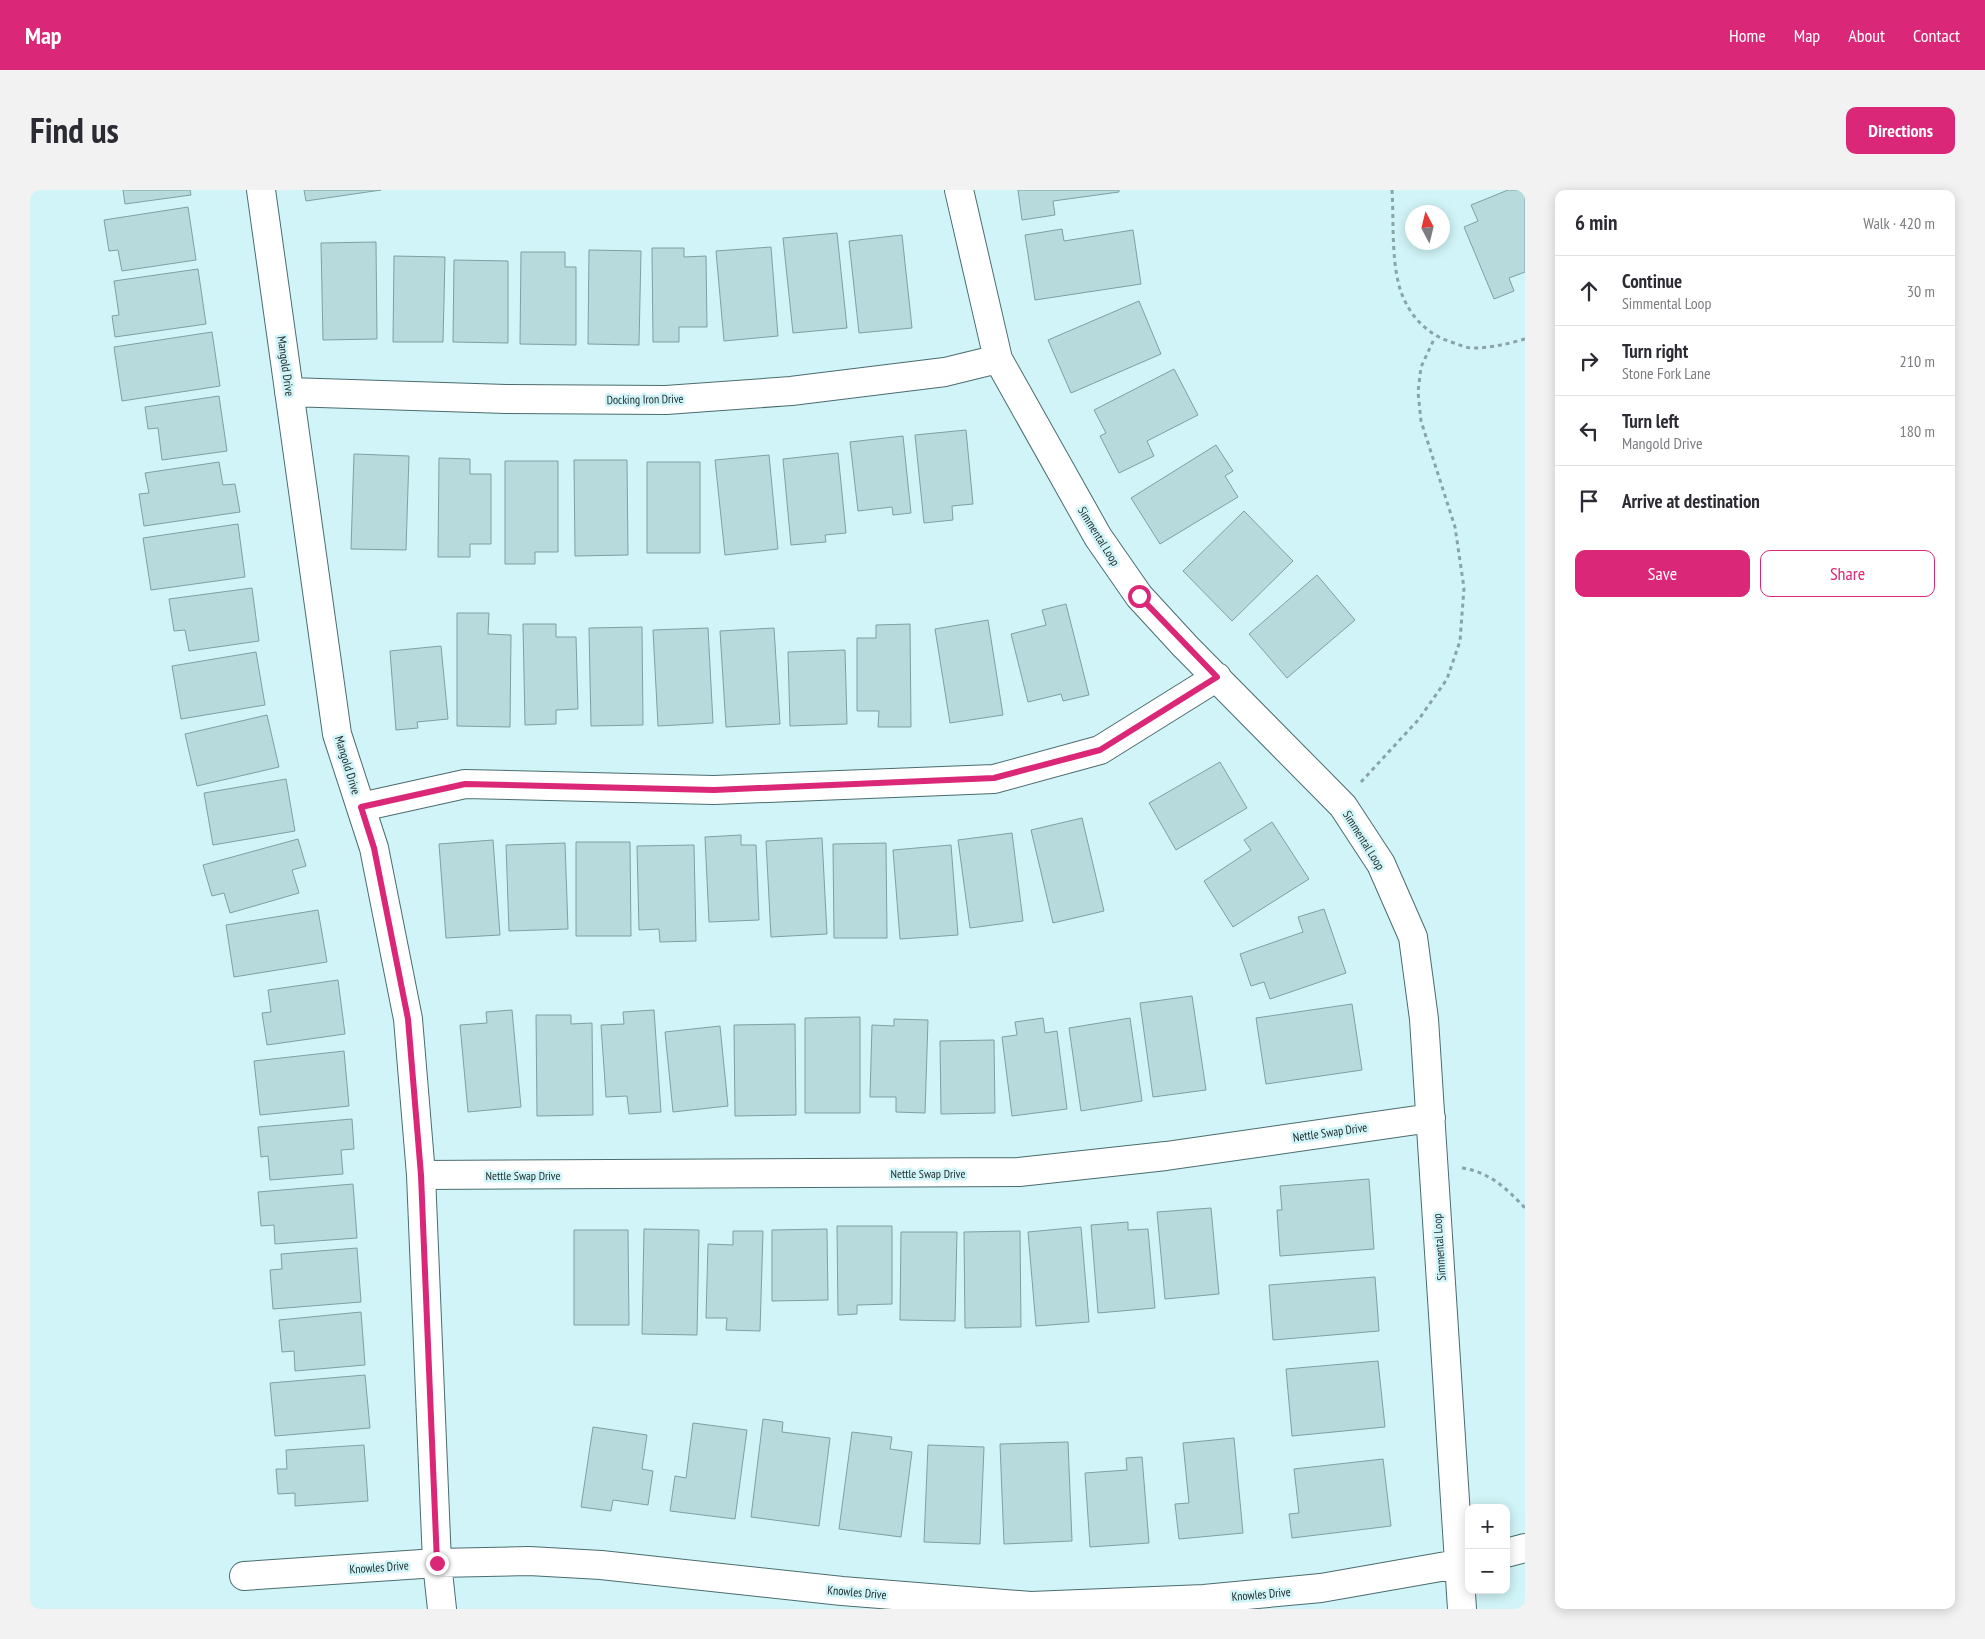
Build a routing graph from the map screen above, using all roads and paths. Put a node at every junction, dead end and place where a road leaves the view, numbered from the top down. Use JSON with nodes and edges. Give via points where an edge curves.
{"nodes":[{"id":1,"x":261,"y":190,"type":"edge"},
{"id":2,"x":959,"y":190,"type":"edge"},
{"id":3,"x":1392,"y":190,"type":"edge"},
{"id":4,"x":1435,"y":337,"type":"junction"},
{"id":5,"x":1525,"y":339,"type":"edge"},
{"id":6,"x":998,"y":358,"type":"junction"},
{"id":7,"x":290,"y":392,"type":"junction"},
{"id":8,"x":1217,"y":677,"type":"junction"},
{"id":9,"x":1362,"y":782,"type":"dead end"},
{"id":10,"x":361,"y":807,"type":"junction"},
{"id":11,"x":1431,"y":1118,"type":"junction"},
{"id":12,"x":1462,"y":1168,"type":"dead end"},
{"id":13,"x":421,"y":1175,"type":"junction"},
{"id":14,"x":1525,"y":1208,"type":"edge"},
{"id":15,"x":1525,"y":1548,"type":"edge"},
{"id":16,"x":1510,"y":1552,"type":"edge"},
{"id":17,"x":437,"y":1563,"type":"junction"},
{"id":18,"x":1464,"y":1563,"type":"edge"},
{"id":19,"x":244,"y":1576,"type":"dead end"},
{"id":20,"x":442,"y":1609,"type":"edge"},
{"id":21,"x":1462,"y":1609,"type":"edge"}],
"edges":[{"from":1,"to":7,"type":"street","name":"Mangold Drive"},
{"from":2,"to":6,"type":"street","name":"Simmental Loop"},
{"from":3,"to":4,"type":"path","via":[[1400,288],[1409,309]]},
{"from":4,"to":5,"type":"path","via":[[1470,348],[1498,346]]},
{"from":4,"to":9,"type":"path","via":[[1421,367],[1418,392],[1421,421],[1456,527],[1464,588],[1460,640],[1447,679],[1419,719]]},
{"from":6,"to":7,"type":"street","name":"Docking Iron Drive","via":[[945,372],[800,390],[666,400]]},
{"from":6,"to":8,"type":"street","name":"Simmental Loop","via":[[1098,537],[1139,596]]},
{"from":7,"to":10,"type":"street","name":"Mangold Drive","via":[[337,734]]},
{"from":8,"to":10,"type":"street","via":[[1100,750],[994,778],[714,790],[465,784]]},
{"from":8,"to":11,"type":"street","name":"Simmental Loop","via":[[1343,806],[1381,864],[1413,937],[1424,1019]]},
{"from":10,"to":13,"type":"street","name":"Mangold Drive","via":[[374,848],[408,1019]]},
{"from":11,"to":13,"type":"street","name":"Nettle Swap Drive","via":[[1166,1156],[1019,1172]]},
{"from":11,"to":18,"type":"street","name":"Simmental Loop"},
{"from":12,"to":14,"type":"path","via":[[1491,1176]]},
{"from":13,"to":17,"type":"street","name":"Mangold Drive"},
{"from":15,"to":16,"type":"street"},
{"from":17,"to":18,"type":"street","name":"Knowles Drive","via":[[528,1561],[601,1565],[842,1591],[1032,1606],[1204,1599],[1312,1589]]},
{"from":17,"to":19,"type":"street","name":"Knowles Drive"},
{"from":17,"to":20,"type":"street","name":"Mangold Drive"},
{"from":18,"to":21,"type":"street","name":"Simmental Loop"}]}
